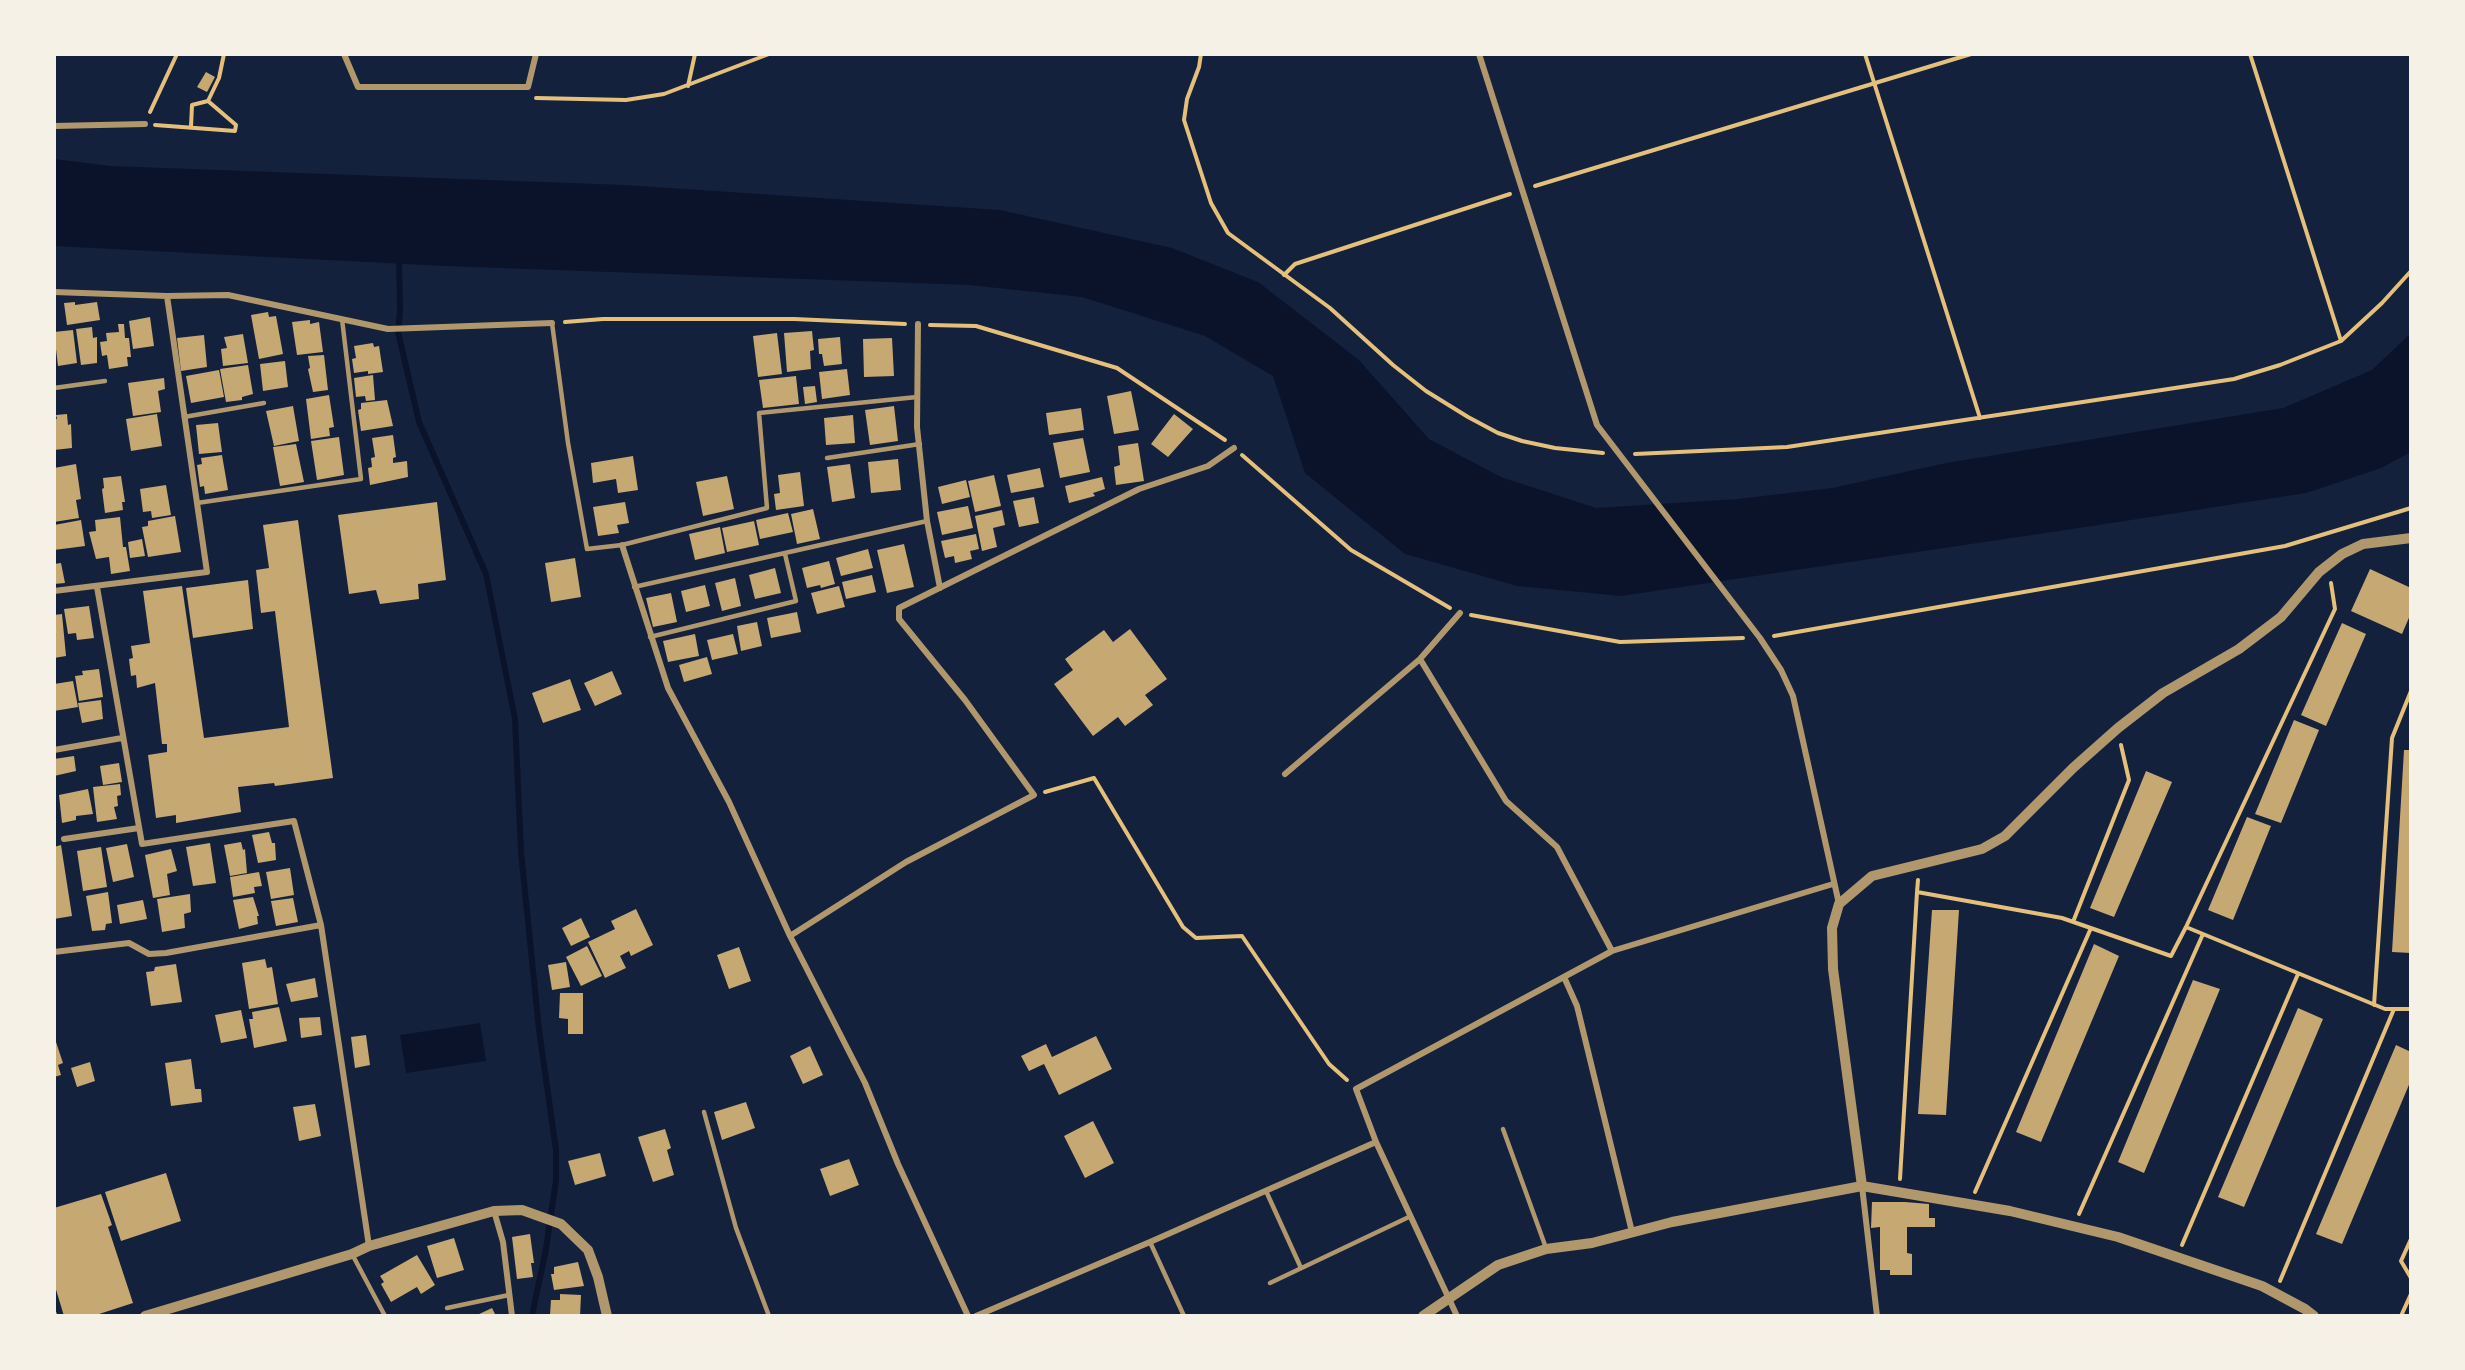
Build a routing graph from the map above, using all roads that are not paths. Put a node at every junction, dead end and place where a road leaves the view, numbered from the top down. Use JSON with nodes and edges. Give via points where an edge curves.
{"nodes":[{"id":1,"x":344,"y":54,"type":"edge"},
{"id":2,"x":536,"y":54,"type":"edge"},
{"id":3,"x":1479,"y":54,"type":"edge"},
{"id":4,"x":145,"y":124,"type":"road end"},
{"id":5,"x":54,"y":126,"type":"edge"},
{"id":6,"x":54,"y":292,"type":"edge"},
{"id":7,"x":166,"y":296,"type":"junction"},
{"id":8,"x":342,"y":320,"type":"junction"},
{"id":9,"x":552,"y":323,"type":"joint"},
{"id":10,"x":918,"y":324,"type":"road end"},
{"id":11,"x":105,"y":381,"type":"dead end"},
{"id":12,"x":54,"y":388,"type":"edge"},
{"id":13,"x":917,"y":397,"type":"junction"},
{"id":14,"x":264,"y":403,"type":"dead end"},
{"id":15,"x":184,"y":417,"type":"junction"},
{"id":16,"x":920,"y":444,"type":"junction"},
{"id":17,"x":1234,"y":448,"type":"road end"},
{"id":18,"x":827,"y":458,"type":"dead end"},
{"id":19,"x":197,"y":503,"type":"junction"},
{"id":20,"x":927,"y":521,"type":"junction"},
{"id":21,"x":2411,"y":538,"type":"edge"},
{"id":22,"x":621,"y":546,"type":"junction"},
{"id":23,"x":785,"y":554,"type":"junction"},
{"id":24,"x":97,"y":587,"type":"junction"},
{"id":25,"x":633,"y":587,"type":"junction"},
{"id":26,"x":940,"y":588,"type":"junction"},
{"id":27,"x":54,"y":591,"type":"edge"},
{"id":28,"x":1460,"y":613,"type":"road end"},
{"id":29,"x":650,"y":637,"type":"junction"},
{"id":30,"x":1420,"y":659,"type":"junction"},
{"id":31,"x":122,"y":738,"type":"junction"},
{"id":32,"x":54,"y":750,"type":"edge"},
{"id":33,"x":1285,"y":774,"type":"dead end"},
{"id":34,"x":139,"y":828,"type":"junction"},
{"id":35,"x":64,"y":838,"type":"dead end"},
{"id":36,"x":1833,"y":884,"type":"junction"},
{"id":37,"x":1839,"y":904,"type":"junction"},
{"id":38,"x":321,"y":925,"type":"junction"},
{"id":39,"x":790,"y":936,"type":"junction"},
{"id":40,"x":1612,"y":951,"type":"junction"},
{"id":41,"x":54,"y":952,"type":"edge"},
{"id":42,"x":1564,"y":977,"type":"junction"},
{"id":43,"x":704,"y":1113,"type":"dead end"},
{"id":44,"x":1503,"y":1129,"type":"dead end"},
{"id":45,"x":1376,"y":1142,"type":"junction"},
{"id":46,"x":1862,"y":1186,"type":"junction"},
{"id":47,"x":1266,"y":1191,"type":"junction"},
{"id":48,"x":494,"y":1211,"type":"junction"},
{"id":49,"x":1411,"y":1216,"type":"junction"},
{"id":50,"x":1632,"y":1232,"type":"junction"},
{"id":51,"x":1150,"y":1242,"type":"junction"},
{"id":52,"x":369,"y":1246,"type":"junction"},
{"id":53,"x":1546,"y":1249,"type":"junction"},
{"id":54,"x":352,"y":1254,"type":"junction"},
{"id":55,"x":1301,"y":1268,"type":"junction"},
{"id":56,"x":1270,"y":1283,"type":"dead end"},
{"id":57,"x":509,"y":1295,"type":"junction"},
{"id":58,"x":1449,"y":1297,"type":"junction"},
{"id":59,"x":447,"y":1308,"type":"dead end"},
{"id":60,"x":145,"y":1316,"type":"edge"},
{"id":61,"x":385,"y":1316,"type":"edge"},
{"id":62,"x":512,"y":1316,"type":"edge"},
{"id":63,"x":607,"y":1316,"type":"edge"},
{"id":64,"x":769,"y":1316,"type":"edge"},
{"id":65,"x":968,"y":1316,"type":"edge"},
{"id":66,"x":975,"y":1316,"type":"edge"},
{"id":67,"x":1184,"y":1316,"type":"edge"},
{"id":68,"x":1423,"y":1316,"type":"edge"},
{"id":69,"x":1457,"y":1316,"type":"edge"},
{"id":70,"x":1877,"y":1316,"type":"edge"},
{"id":71,"x":2314,"y":1316,"type":"edge"}],
"edges":[{"from":1,"to":2,"type":"street","via":[[358,87],[528,87]]},
{"from":3,"to":36,"type":"street","via":[[1598,425],[1750,624],[1781,670],[1793,696]]},
{"from":4,"to":5,"type":"street"},
{"from":6,"to":7,"type":"street"},
{"from":7,"to":8,"type":"street","via":[[228,296]]},
{"from":7,"to":15,"type":"street"},
{"from":8,"to":9,"type":"street","via":[[388,329]]},
{"from":8,"to":19,"type":"lane","via":[[361,479]]},
{"from":9,"to":22,"type":"lane","via":[[587,549]]},
{"from":10,"to":13,"type":"street"},
{"from":11,"to":12,"type":"lane"},
{"from":13,"to":16,"type":"street"},
{"from":13,"to":22,"type":"lane","via":[[759,412],[767,508]]},
{"from":14,"to":15,"type":"lane"},
{"from":15,"to":19,"type":"street"},
{"from":16,"to":18,"type":"lane"},
{"from":16,"to":20,"type":"street"},
{"from":17,"to":26,"type":"street","via":[[1208,466],[1140,489]]},
{"from":19,"to":24,"type":"street","via":[[207,572]]},
{"from":20,"to":23,"type":"lane"},
{"from":20,"to":26,"type":"street"},
{"from":21,"to":37,"type":"street","via":[[2363,544],[2342,554],[2319,572],[2281,617],[2239,649],[2163,693],[2118,728],[2005,836],[1982,849],[1872,876]]},
{"from":22,"to":25,"type":"street"},
{"from":23,"to":25,"type":"lane"},
{"from":23,"to":29,"type":"lane","via":[[796,601]]},
{"from":24,"to":27,"type":"street"},
{"from":24,"to":31,"type":"street"},
{"from":25,"to":29,"type":"street"},
{"from":26,"to":39,"type":"street","via":[[899,608],[899,619],[965,700],[1034,795],[906,862]]},
{"from":28,"to":30,"type":"street"},
{"from":29,"to":39,"type":"street","via":[[668,688],[729,802]]},
{"from":30,"to":33,"type":"street"},
{"from":30,"to":40,"type":"street","via":[[1506,801],[1557,847]]},
{"from":31,"to":32,"type":"street"},
{"from":31,"to":34,"type":"street"},
{"from":34,"to":35,"type":"street"},
{"from":34,"to":38,"type":"street","via":[[142,844],[294,821]]},
{"from":36,"to":37,"type":"street"},
{"from":36,"to":40,"type":"street"},
{"from":37,"to":46,"type":"street","via":[[1832,928],[1833,969]]},
{"from":38,"to":41,"type":"street","via":[[166,953],[149,954],[129,943]]},
{"from":38,"to":52,"type":"street"},
{"from":39,"to":65,"type":"street","via":[[865,1083]]},
{"from":40,"to":42,"type":"street"},
{"from":42,"to":45,"type":"street","via":[[1356,1089]]},
{"from":42,"to":50,"type":"street","via":[[1577,1006]]},
{"from":43,"to":64,"type":"lane","via":[[736,1228]]},
{"from":44,"to":53,"type":"lane"},
{"from":45,"to":47,"type":"street"},
{"from":45,"to":49,"type":"street"},
{"from":46,"to":50,"type":"street"},
{"from":46,"to":70,"type":"street"},
{"from":46,"to":71,"type":"street","via":[[1970,1204],[2118,1237],[2262,1286]]},
{"from":47,"to":51,"type":"street"},
{"from":47,"to":55,"type":"lane"},
{"from":48,"to":52,"type":"street"},
{"from":48,"to":57,"type":"street","via":[[503,1242]]},
{"from":48,"to":63,"type":"street","via":[[522,1210],[561,1224],[588,1250]]},
{"from":49,"to":55,"type":"lane"},
{"from":49,"to":58,"type":"street"},
{"from":50,"to":53,"type":"street","via":[[1592,1243]]},
{"from":51,"to":66,"type":"street"},
{"from":51,"to":67,"type":"lane"},
{"from":52,"to":54,"type":"street"},
{"from":53,"to":58,"type":"street","via":[[1498,1265]]},
{"from":54,"to":60,"type":"street"},
{"from":54,"to":61,"type":"lane"},
{"from":55,"to":56,"type":"lane"},
{"from":57,"to":59,"type":"lane"},
{"from":57,"to":62,"type":"street"},
{"from":58,"to":68,"type":"street"},
{"from":58,"to":69,"type":"street"}]}
